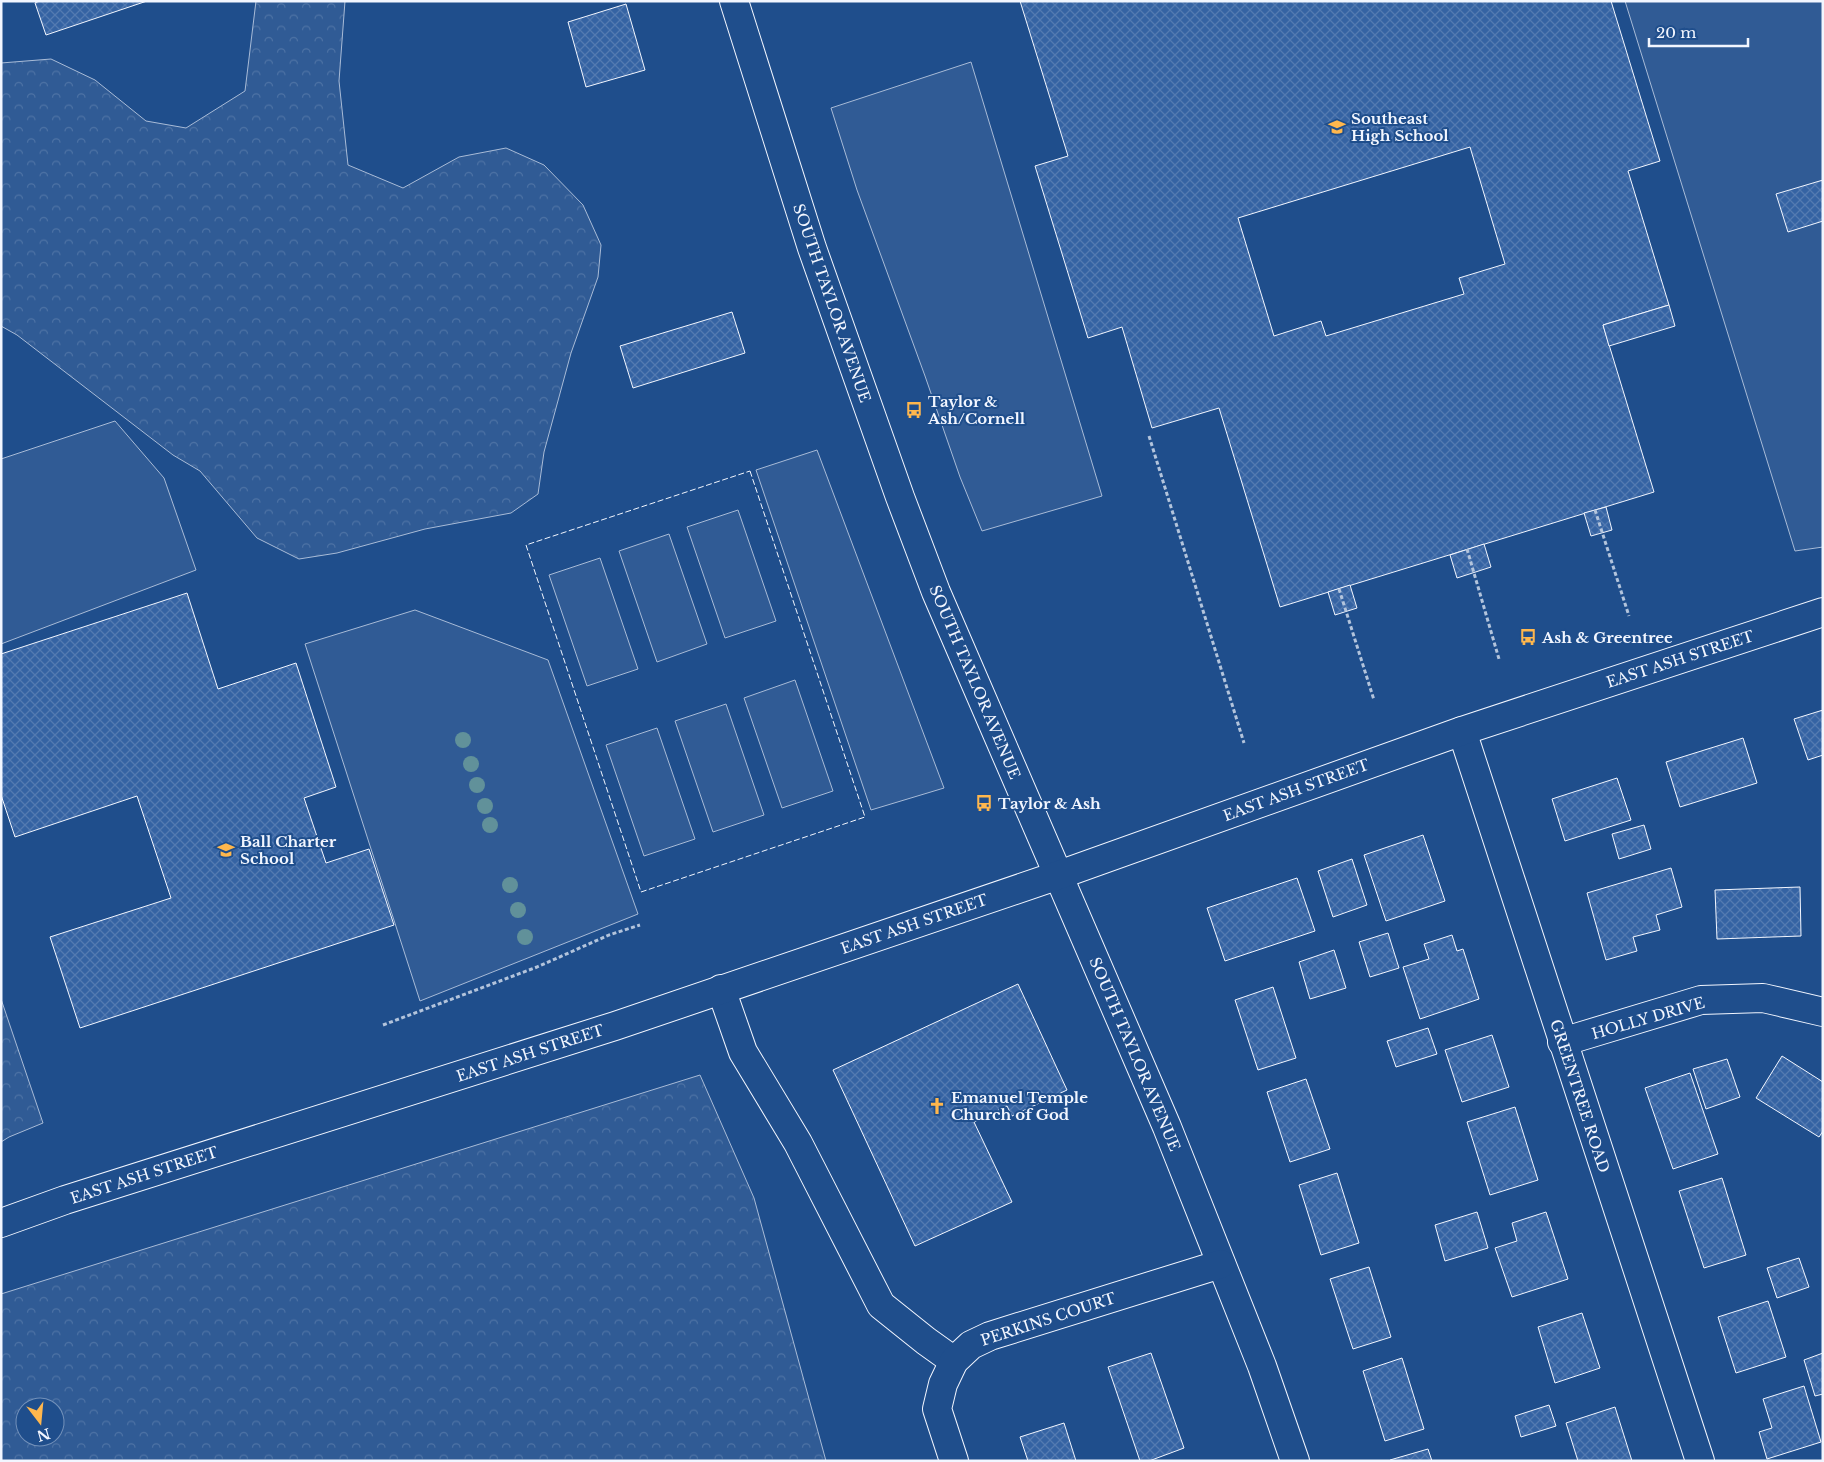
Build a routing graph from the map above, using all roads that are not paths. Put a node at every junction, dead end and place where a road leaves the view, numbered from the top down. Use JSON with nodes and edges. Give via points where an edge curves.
{"nodes":[{"id":1,"x":734,"y":1,"type":"edge"},
{"id":2,"x":1823,"y":612,"type":"edge"},
{"id":3,"x":1462,"y":731,"type":"junction"},
{"id":4,"x":1059,"y":875,"type":"junction"},
{"id":5,"x":721,"y":990,"type":"junction"},
{"id":6,"x":1823,"y":1012,"type":"edge"},
{"id":7,"x":1562,"y":1042,"type":"junction"},
{"id":8,"x":1,"y":1223,"type":"edge"},
{"id":9,"x":1221,"y":1264,"type":"junction"},
{"id":10,"x":954,"y":1361,"type":"junction"},
{"id":11,"x":954,"y":1461,"type":"edge"},
{"id":12,"x":1295,"y":1461,"type":"edge"},
{"id":13,"x":1700,"y":1461,"type":"edge"}],
"edges":[{"from":1,"to":4,"type":"street","name":"SOUTH TAYLOR AVENUE","via":[[812,248],[900,497],[959,647]]},
{"from":2,"to":3,"type":"street","name":"EAST ASH STREET"},
{"from":3,"to":4,"type":"street","name":"EAST ASH STREET"},
{"from":3,"to":7,"type":"street","name":"GREENTREE ROAD"},
{"from":4,"to":5,"type":"street","name":"EAST ASH STREET"},
{"from":4,"to":9,"type":"street","name":"SOUTH TAYLOR AVENUE"},
{"from":5,"to":8,"type":"street","name":"EAST ASH STREET"},
{"from":5,"to":10,"type":"street","via":[[743,1052],[798,1143],[881,1305]]},
{"from":6,"to":7,"type":"street","name":"HOLLY DRIVE","via":[[1763,998],[1701,1000]]},
{"from":7,"to":13,"type":"street","name":"GREENTREE ROAD"},
{"from":9,"to":10,"type":"street","name":"PERKINS COURT","via":[[990,1336],[971,1345]]},
{"from":9,"to":12,"type":"street","name":"SOUTH TAYLOR AVENUE","via":[[1262,1366]]},
{"from":10,"to":11,"type":"street","name":"PERKINS COURT","via":[[943,1384],[937,1409]]}]}
